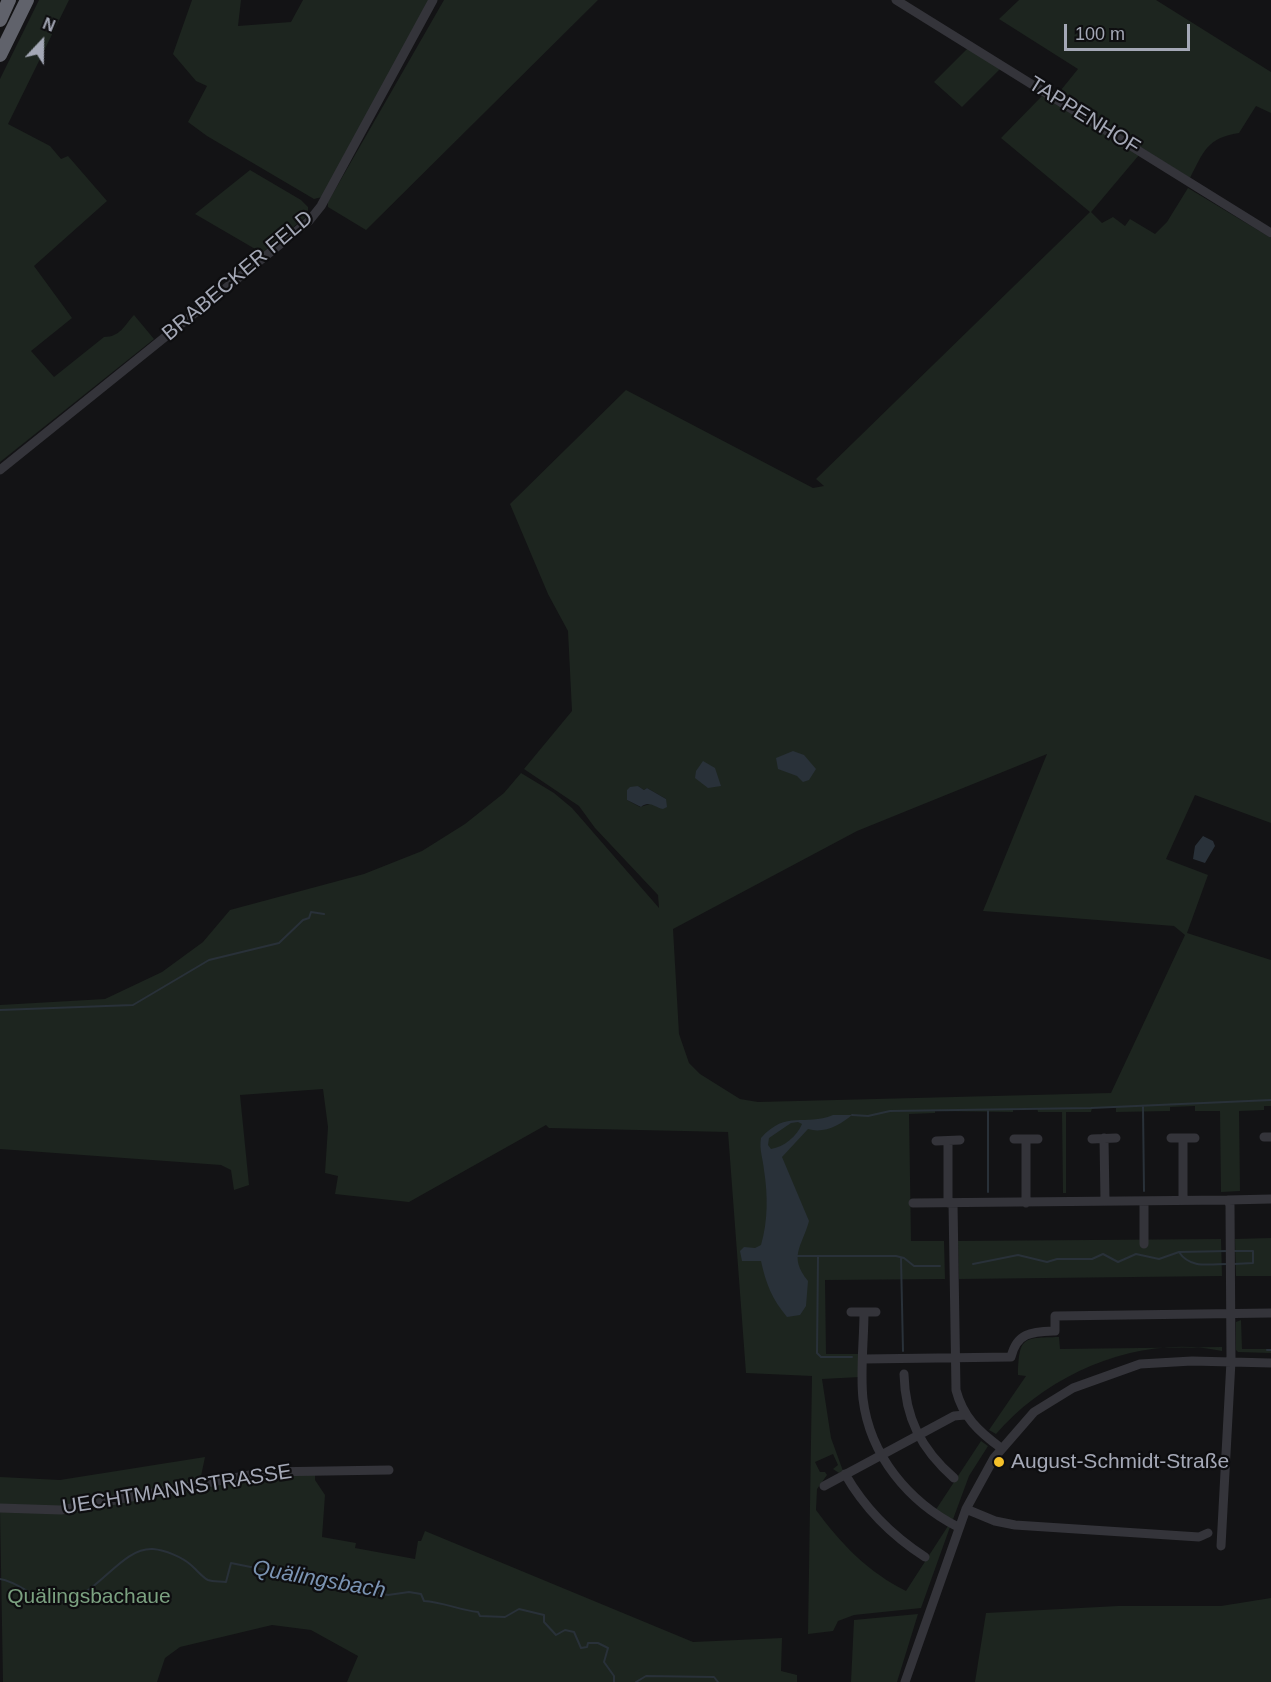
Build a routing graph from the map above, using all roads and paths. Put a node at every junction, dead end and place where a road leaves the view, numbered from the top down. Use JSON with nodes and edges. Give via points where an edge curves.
{"nodes":[{"id":1,"x":9,"y":0,"type":"edge"},
{"id":2,"x":27,"y":0,"type":"edge"},
{"id":3,"x":433,"y":0,"type":"edge"},
{"id":4,"x":896,"y":0,"type":"edge"},
{"id":5,"x":0,"y":20,"type":"edge"},
{"id":6,"x":0,"y":55,"type":"edge"},
{"id":7,"x":1271,"y":233,"type":"edge"},
{"id":8,"x":0,"y":470,"type":"edge"},
{"id":9,"x":1092,"y":1138,"type":"dead end"},
{"id":10,"x":1104,"y":1138,"type":"junction"},
{"id":11,"x":1116,"y":1138,"type":"dead end"},
{"id":12,"x":1171,"y":1138,"type":"dead end"},
{"id":13,"x":1183,"y":1138,"type":"junction"},
{"id":14,"x":1195,"y":1138,"type":"dead end"},
{"id":15,"x":1014,"y":1139,"type":"dead end"},
{"id":16,"x":1026,"y":1139,"type":"junction"},
{"id":17,"x":1038,"y":1139,"type":"dead end"},
{"id":18,"x":960,"y":1140,"type":"dead end"},
{"id":19,"x":936,"y":1141,"type":"dead end"},
{"id":20,"x":948,"y":1141,"type":"junction"},
{"id":21,"x":1271,"y":1199,"type":"edge"},
{"id":22,"x":1183,"y":1200,"type":"junction"},
{"id":23,"x":1228,"y":1200,"type":"junction"},
{"id":24,"x":1105,"y":1201,"type":"junction"},
{"id":25,"x":1144,"y":1201,"type":"junction"},
{"id":26,"x":913,"y":1203,"type":"dead end"},
{"id":27,"x":950,"y":1203,"type":"junction"},
{"id":28,"x":1026,"y":1203,"type":"junction"},
{"id":29,"x":1144,"y":1244,"type":"dead end"},
{"id":30,"x":851,"y":1312,"type":"dead end"},
{"id":31,"x":864,"y":1312,"type":"junction"},
{"id":32,"x":876,"y":1312,"type":"dead end"},
{"id":33,"x":1231,"y":1313,"type":"junction"},
{"id":34,"x":1271,"y":1313,"type":"edge"},
{"id":35,"x":864,"y":1359,"type":"junction"},
{"id":36,"x":954,"y":1359,"type":"junction"},
{"id":37,"x":1231,"y":1362,"type":"junction"},
{"id":38,"x":1271,"y":1364,"type":"edge"},
{"id":39,"x":904,"y":1374,"type":"dead end"},
{"id":40,"x":965,"y":1415,"type":"junction"},
{"id":41,"x":917,"y":1435,"type":"junction"},
{"id":42,"x":1001,"y":1448,"type":"junction"},
{"id":43,"x":882,"y":1456,"type":"junction"},
{"id":44,"x":389,"y":1470,"type":"dead end"},
{"id":45,"x":845,"y":1474,"type":"junction"},
{"id":46,"x":954,"y":1478,"type":"dead end"},
{"id":47,"x":824,"y":1486,"type":"dead end"},
{"id":48,"x":0,"y":1508,"type":"edge"},
{"id":49,"x":966,"y":1509,"type":"junction"},
{"id":50,"x":958,"y":1527,"type":"junction"},
{"id":51,"x":1208,"y":1533,"type":"dead end"},
{"id":52,"x":1221,"y":1546,"type":"dead end"},
{"id":53,"x":925,"y":1557,"type":"dead end"},
{"id":54,"x":905,"y":1682,"type":"edge"}],
"edges":[{"from":1,"to":5,"type":"highway"},
{"from":2,"to":6,"type":"highway"},
{"from":3,"to":8,"type":"street","name":"BRABECKER FELD","via":[[321,207],[309,221]]},
{"from":4,"to":7,"type":"street","name":"TAPPENHOF"},
{"from":9,"to":10,"type":"street"},
{"from":10,"to":11,"type":"street"},
{"from":10,"to":24,"type":"street"},
{"from":12,"to":13,"type":"street"},
{"from":13,"to":14,"type":"street"},
{"from":13,"to":22,"type":"street"},
{"from":15,"to":16,"type":"street"},
{"from":16,"to":17,"type":"street"},
{"from":16,"to":28,"type":"street"},
{"from":18,"to":20,"type":"street"},
{"from":19,"to":20,"type":"street"},
{"from":20,"to":27,"type":"street"},
{"from":21,"to":23,"type":"street"},
{"from":22,"to":23,"type":"street"},
{"from":22,"to":25,"type":"street"},
{"from":23,"to":33,"type":"street"},
{"from":24,"to":25,"type":"street"},
{"from":24,"to":28,"type":"street"},
{"from":25,"to":29,"type":"street"},
{"from":26,"to":27,"type":"street"},
{"from":27,"to":28,"type":"street"},
{"from":27,"to":36,"type":"street"},
{"from":30,"to":31,"type":"street"},
{"from":31,"to":32,"type":"street"},
{"from":31,"to":35,"type":"street"},
{"from":33,"to":34,"type":"street"},
{"from":33,"to":36,"type":"street","via":[[1055,1316],[1055,1330],[1024,1334],[1016,1342],[1011,1357]]},
{"from":33,"to":37,"type":"street"},
{"from":35,"to":36,"type":"street"},
{"from":35,"to":43,"type":"street","via":[[863,1399]]},
{"from":36,"to":40,"type":"street","via":[[956,1390]]},
{"from":37,"to":38,"type":"street"},
{"from":37,"to":42,"type":"street","via":[[1140,1364],[1099,1377],[1034,1412]]},
{"from":37,"to":52,"type":"street"},
{"from":39,"to":41,"type":"street","via":[[906,1407]]},
{"from":40,"to":41,"type":"street","via":[[954,1416]]},
{"from":40,"to":42,"type":"street","via":[[978,1431]]},
{"from":41,"to":43,"type":"street"},
{"from":41,"to":46,"type":"street"},
{"from":42,"to":49,"type":"street"},
{"from":43,"to":45,"type":"street"},
{"from":43,"to":50,"type":"street","via":[[915,1498]]},
{"from":44,"to":48,"type":"street","name":"UECHTMANNSTRASSE","via":[[266,1472],[61,1510]]},
{"from":45,"to":47,"type":"street"},
{"from":45,"to":53,"type":"street","via":[[885,1528]]},
{"from":49,"to":50,"type":"street"},
{"from":49,"to":51,"type":"street","via":[[995,1521],[1026,1526],[1199,1537]]},
{"from":50,"to":54,"type":"street"}]}
